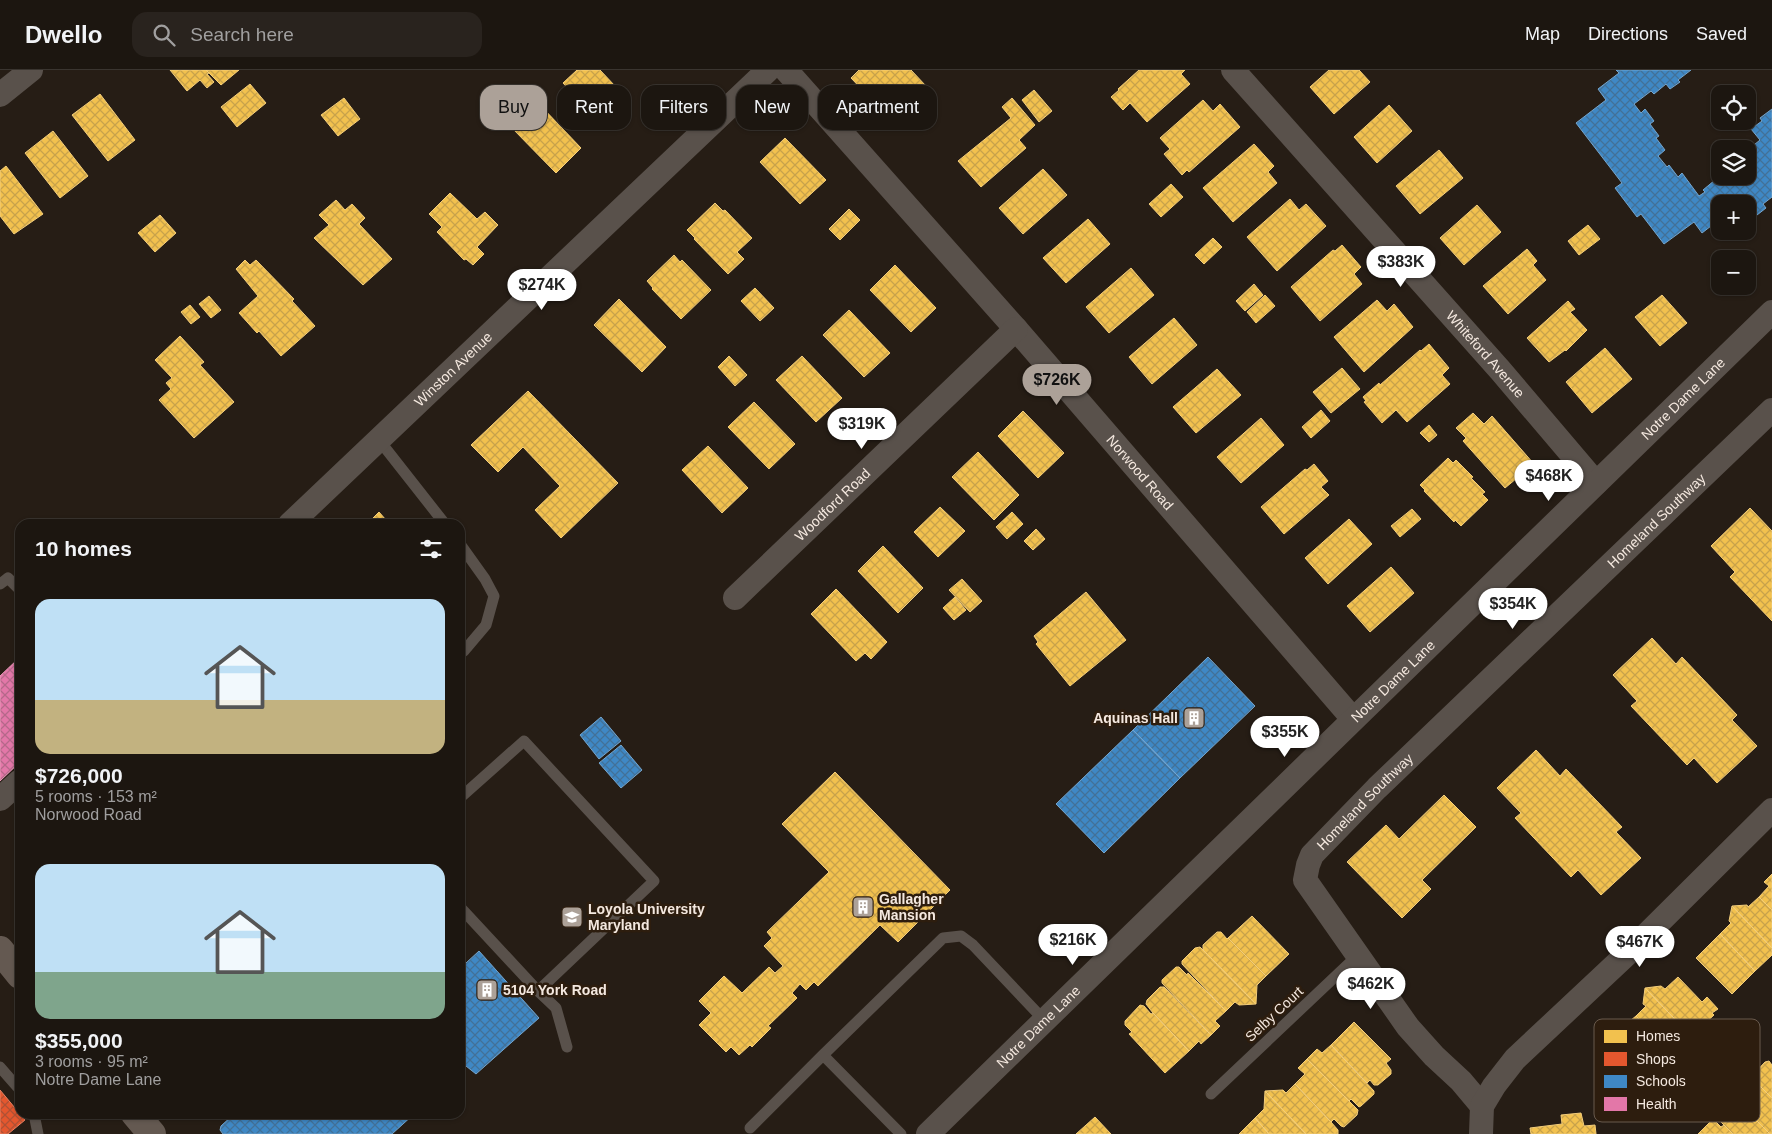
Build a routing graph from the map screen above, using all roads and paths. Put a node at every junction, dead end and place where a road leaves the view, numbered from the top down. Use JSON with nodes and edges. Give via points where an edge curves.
{"nodes":[{"id":1,"x":31,"y":70,"type":"edge"},
{"id":2,"x":768,"y":70,"type":"edge"},
{"id":3,"x":786,"y":70,"type":"edge"},
{"id":4,"x":1233,"y":70,"type":"edge"},
{"id":5,"x":0,"y":95,"type":"edge"},
{"id":6,"x":1772,"y":312,"type":"edge"},
{"id":7,"x":1016,"y":329,"type":"junction"},
{"id":8,"x":1772,"y":410,"type":"edge"},
{"id":9,"x":379,"y":440,"type":"junction"},
{"id":10,"x":1596,"y":483,"type":"junction"},
{"id":11,"x":295,"y":519,"type":"edge"},
{"id":12,"x":440,"y":519,"type":"edge"},
{"id":13,"x":465,"y":551,"type":"edge"},
{"id":14,"x":0,"y":584,"type":"edge"},
{"id":15,"x":15,"y":585,"type":"edge"},
{"id":16,"x":735,"y":598,"type":"dead end"},
{"id":17,"x":465,"y":650,"type":"edge"},
{"id":18,"x":1353,"y":719,"type":"junction"},
{"id":19,"x":15,"y":786,"type":"edge"},
{"id":20,"x":465,"y":794,"type":"edge"},
{"id":21,"x":0,"y":799,"type":"edge"},
{"id":22,"x":1772,"y":810,"type":"edge"},
{"id":23,"x":465,"y":913,"type":"edge"},
{"id":24,"x":0,"y":950,"type":"edge"},
{"id":25,"x":1358,"y":955,"type":"junction"},
{"id":26,"x":15,"y":969,"type":"edge"},
{"id":27,"x":538,"y":991,"type":"junction"},
{"id":28,"x":1044,"y":1020,"type":"junction"},
{"id":29,"x":567,"y":1047,"type":"dead end"},
{"id":30,"x":823,"y":1055,"type":"junction"},
{"id":31,"x":0,"y":1067,"type":"edge"},
{"id":32,"x":15,"y":1084,"type":"edge"},
{"id":33,"x":1211,"y":1094,"type":"dead end"},
{"id":34,"x":1482,"y":1106,"type":"junction"},
{"id":35,"x":35,"y":1119,"type":"edge"},
{"id":36,"x":139,"y":1119,"type":"edge"},
{"id":37,"x":750,"y":1128,"type":"dead end"},
{"id":38,"x":38,"y":1134,"type":"edge"},
{"id":39,"x":152,"y":1134,"type":"edge"},
{"id":40,"x":901,"y":1134,"type":"edge"},
{"id":41,"x":928,"y":1134,"type":"edge"},
{"id":42,"x":1481,"y":1134,"type":"edge"}],
"edges":[{"from":1,"to":5,"type":"street"},
{"from":2,"to":9,"type":"street","name":"Winston Avenue"},
{"from":3,"to":7,"type":"street","name":"Norwood Road"},
{"from":4,"to":10,"type":"street","name":"Whiteford Avenue"},
{"from":6,"to":10,"type":"street","name":"Notre Dame Lane"},
{"from":7,"to":16,"type":"street","name":"Woodford Road"},
{"from":7,"to":18,"type":"street","name":"Norwood Road"},
{"from":8,"to":25,"type":"street","name":"Homeland Southway","via":[[1376,788],[1312,855],[1305,880]]},
{"from":9,"to":11,"type":"street","name":"Winston Avenue"},
{"from":9,"to":12,"type":"lane"},
{"from":10,"to":18,"type":"street","name":"Notre Dame Lane"},
{"from":13,"to":17,"type":"lane","via":[[494,596],[486,625]]},
{"from":14,"to":15,"type":"lane","via":[[8,578]]},
{"from":18,"to":28,"type":"street","name":"Notre Dame Lane"},
{"from":19,"to":21,"type":"street"},
{"from":20,"to":27,"type":"lane","via":[[524,741],[654,881]]},
{"from":22,"to":34,"type":"street","via":[[1515,1060]]},
{"from":23,"to":27,"type":"lane"},
{"from":24,"to":26,"type":"main road"},
{"from":25,"to":33,"type":"lane","name":"Selby Court"},
{"from":25,"to":34,"type":"street","name":"Homeland Southway","via":[[1408,1027]]},
{"from":27,"to":29,"type":"lane","via":[[556,1008]]},
{"from":28,"to":30,"type":"lane","via":[[961,936],[943,938]]},
{"from":28,"to":41,"type":"street","name":"Notre Dame Lane"},
{"from":30,"to":37,"type":"lane"},
{"from":30,"to":40,"type":"lane"},
{"from":31,"to":32,"type":"lane"},
{"from":34,"to":42,"type":"street"},
{"from":35,"to":38,"type":"lane"},
{"from":36,"to":39,"type":"main road"}]}
